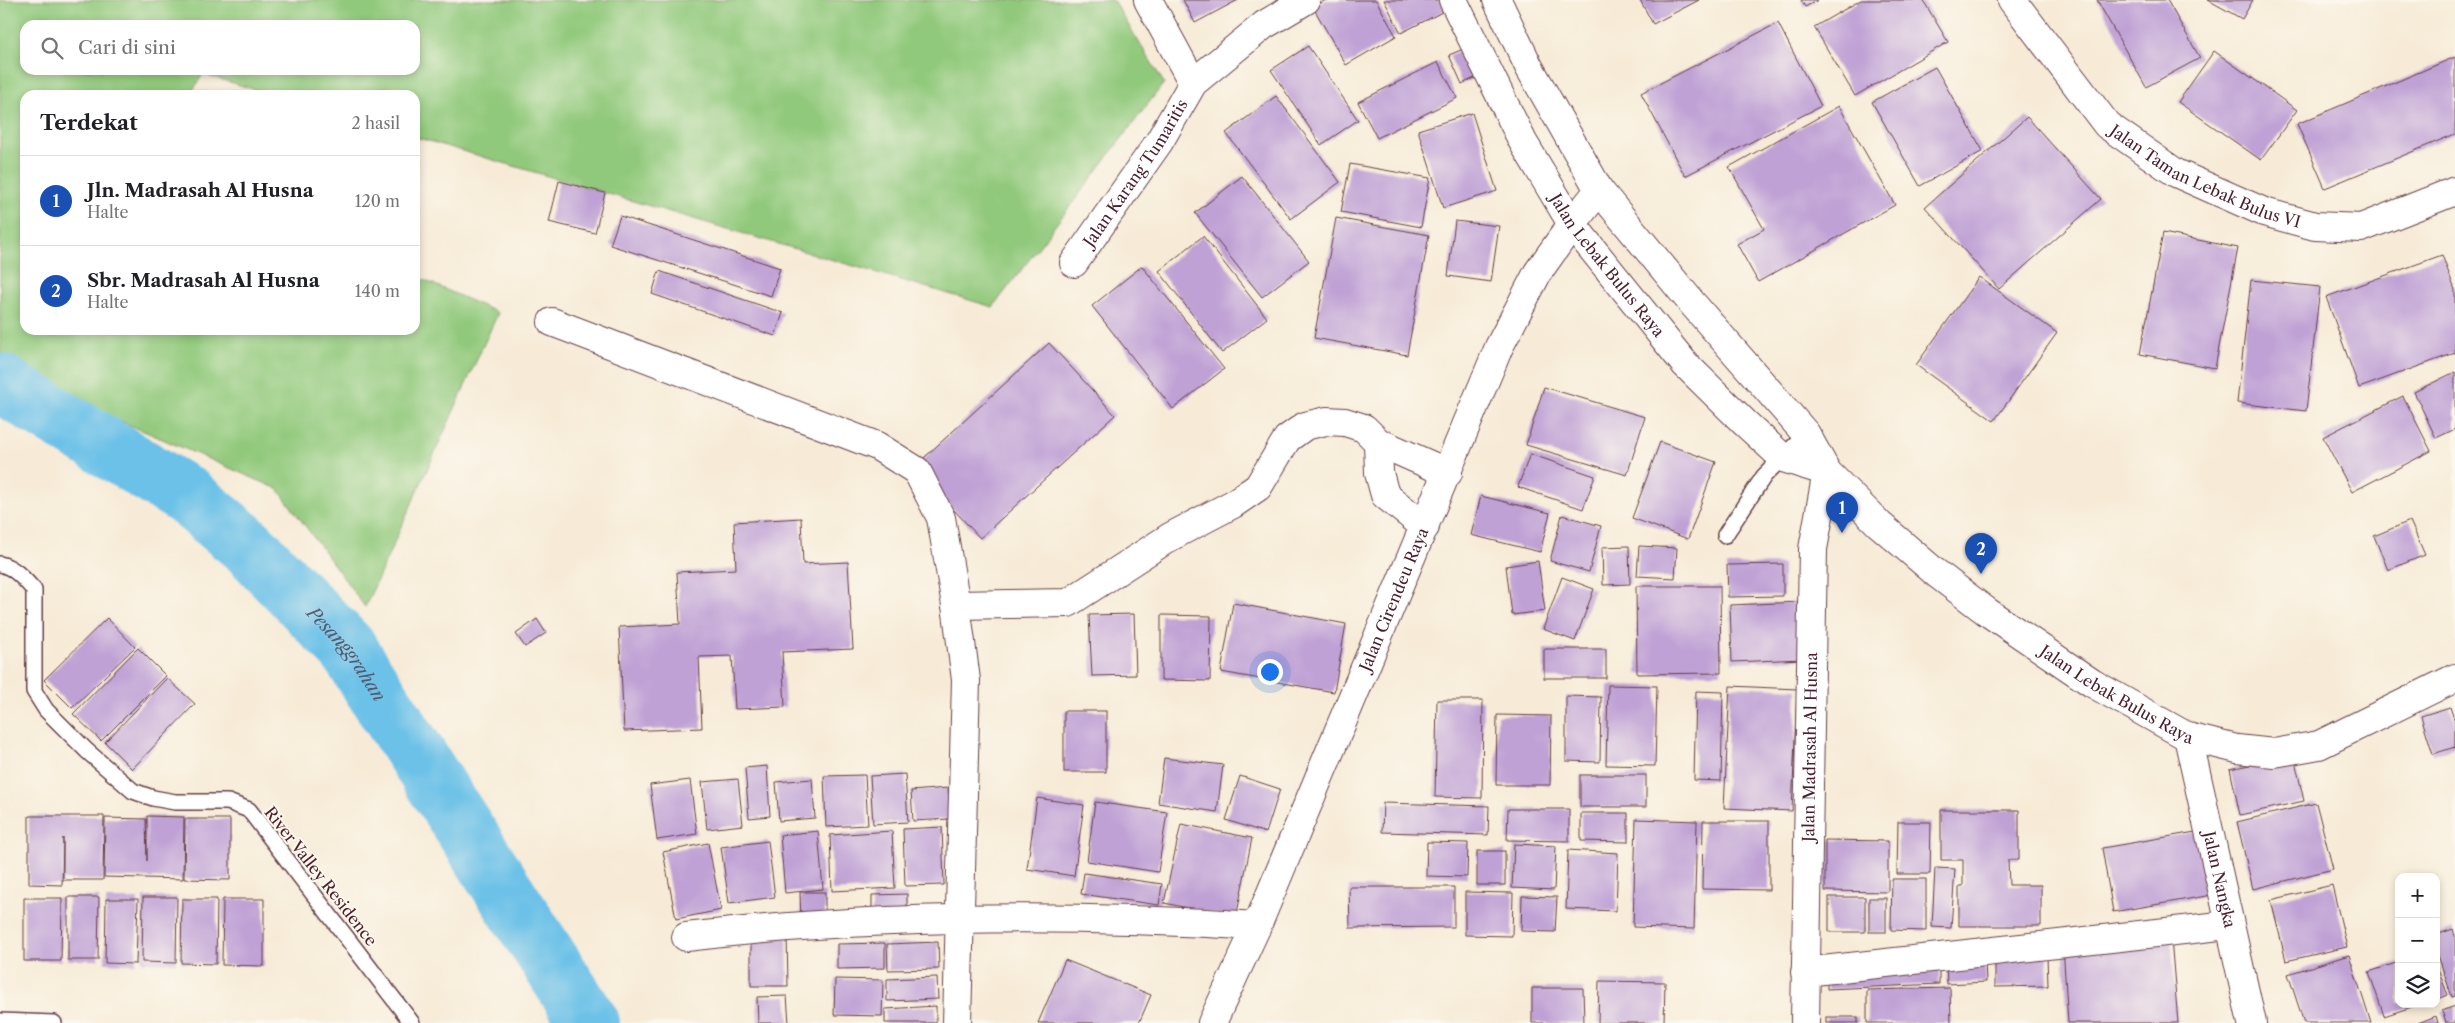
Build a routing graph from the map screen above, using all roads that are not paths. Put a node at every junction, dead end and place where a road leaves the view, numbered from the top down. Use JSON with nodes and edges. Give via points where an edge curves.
{"nodes":[{"id":1,"x":1148,"y":0,"type":"edge"},
{"id":2,"x":1306,"y":0,"type":"edge"},
{"id":3,"x":1453,"y":0,"type":"edge"},
{"id":4,"x":1497,"y":0,"type":"edge"},
{"id":5,"x":2012,"y":0,"type":"edge"},
{"id":6,"x":1193,"y":83,"type":"junction"},
{"id":7,"x":1599,"y":190,"type":"junction"},
{"id":8,"x":2455,"y":191,"type":"edge"},
{"id":9,"x":1572,"y":224,"type":"junction"},
{"id":10,"x":1074,"y":263,"type":"dead end"},
{"id":11,"x":552,"y":322,"type":"dead end"},
{"id":12,"x":1806,"y":434,"type":"junction"},
{"id":13,"x":1378,"y":442,"type":"junction"},
{"id":14,"x":1783,"y":458,"type":"junction"},
{"id":15,"x":1826,"y":472,"type":"junction"},
{"id":16,"x":1448,"y":473,"type":"junction"},
{"id":17,"x":1425,"y":527,"type":"junction"},
{"id":18,"x":1726,"y":535,"type":"dead end"},
{"id":19,"x":0,"y":564,"type":"edge"},
{"id":20,"x":956,"y":605,"type":"junction"},
{"id":21,"x":2455,"y":678,"type":"edge"},
{"id":22,"x":2188,"y":737,"type":"junction"},
{"id":23,"x":959,"y":920,"type":"junction"},
{"id":24,"x":2229,"y":925,"type":"junction"},
{"id":25,"x":1257,"y":926,"type":"junction"},
{"id":26,"x":686,"y":937,"type":"dead end"},
{"id":27,"x":1805,"y":972,"type":"junction"},
{"id":28,"x":0,"y":1021,"type":"edge"},
{"id":29,"x":54,"y":1023,"type":"edge"},
{"id":30,"x":412,"y":1023,"type":"edge"},
{"id":31,"x":957,"y":1023,"type":"edge"},
{"id":32,"x":1212,"y":1023,"type":"edge"},
{"id":33,"x":1805,"y":1023,"type":"edge"},
{"id":34,"x":2252,"y":1023,"type":"edge"}],
"edges":[{"from":1,"to":6,"type":"street","name":"Jalan Karang Tumaritis"},
{"from":2,"to":6,"type":"street","name":"Jalan Karang Tumaritis","via":[[1264,25]]},
{"from":3,"to":9,"type":"street","name":"Jalan Lebak Bulus Raya","via":[[1523,142]]},
{"from":4,"to":7,"type":"street","name":"Jalan Lebak Bulus Raya","via":[[1529,67]]},
{"from":5,"to":8,"type":"street","name":"Jalan Taman Lebak Bulus VI","via":[[2107,125],[2176,173],[2264,212],[2315,226],[2361,228]]},
{"from":6,"to":10,"type":"street","name":"Jalan Karang Tumaritis","via":[[1159,142]]},
{"from":7,"to":9,"type":"street","name":"Jalan Cirendeu Raya"},
{"from":7,"to":12,"type":"street","name":"Jalan Lebak Bulus Raya"},
{"from":9,"to":14,"type":"street","name":"Jalan Lebak Bulus Raya","via":[[1685,364]]},
{"from":9,"to":16,"type":"street","name":"Jalan Cirendeu Raya","via":[[1538,272],[1499,346]]},
{"from":11,"to":20,"type":"street","via":[[877,446],[917,471],[941,518]]},
{"from":12,"to":14,"type":"lane"},
{"from":12,"to":15,"type":"street","name":"Jalan Lebak Bulus Raya"},
{"from":13,"to":16,"type":"street"},
{"from":13,"to":17,"type":"street","via":[[1380,473],[1386,495]]},
{"from":13,"to":20,"type":"street","via":[[1364,428],[1345,422],[1326,421],[1305,426],[1287,439],[1258,487],[1170,537],[1068,604]]},
{"from":14,"to":15,"type":"street","name":"Jalan Lebak Bulus Raya"},
{"from":14,"to":18,"type":"lane","via":[[1764,476]]},
{"from":15,"to":22,"type":"street","name":"Jalan Lebak Bulus Raya","via":[[1879,524],[1986,611],[2092,682]]},
{"from":15,"to":27,"type":"street","name":"Jalan Madrasah Al Husna","via":[[1813,549]]},
{"from":16,"to":17,"type":"street","name":"Jalan Cirendeu Raya"},
{"from":17,"to":25,"type":"street","name":"Jalan Cirendeu Raya"},
{"from":19,"to":30,"type":"lane","name":"River Valley Residence","via":[[19,574],[34,590],[34,691],[46,710],[133,791],[175,802],[228,802],[248,810]]},
{"from":20,"to":23,"type":"street","via":[[966,680]]},
{"from":21,"to":22,"type":"street","name":"Jalan Lebak Bulus Raya","via":[[2319,745],[2274,753],[2237,749]]},
{"from":22,"to":24,"type":"street","name":"Jalan Nangka"},
{"from":23,"to":25,"type":"street","via":[[1172,920]]},
{"from":23,"to":26,"type":"street","via":[[772,927]]},
{"from":23,"to":31,"type":"street"},
{"from":24,"to":27,"type":"street"},
{"from":24,"to":34,"type":"street","name":"Jalan Nangka"},
{"from":25,"to":32,"type":"street","name":"Jalan Cirendeu Raya"},
{"from":27,"to":33,"type":"street","name":"Jalan Madrasah Al Husna"},
{"from":28,"to":29,"type":"lane"}]}
